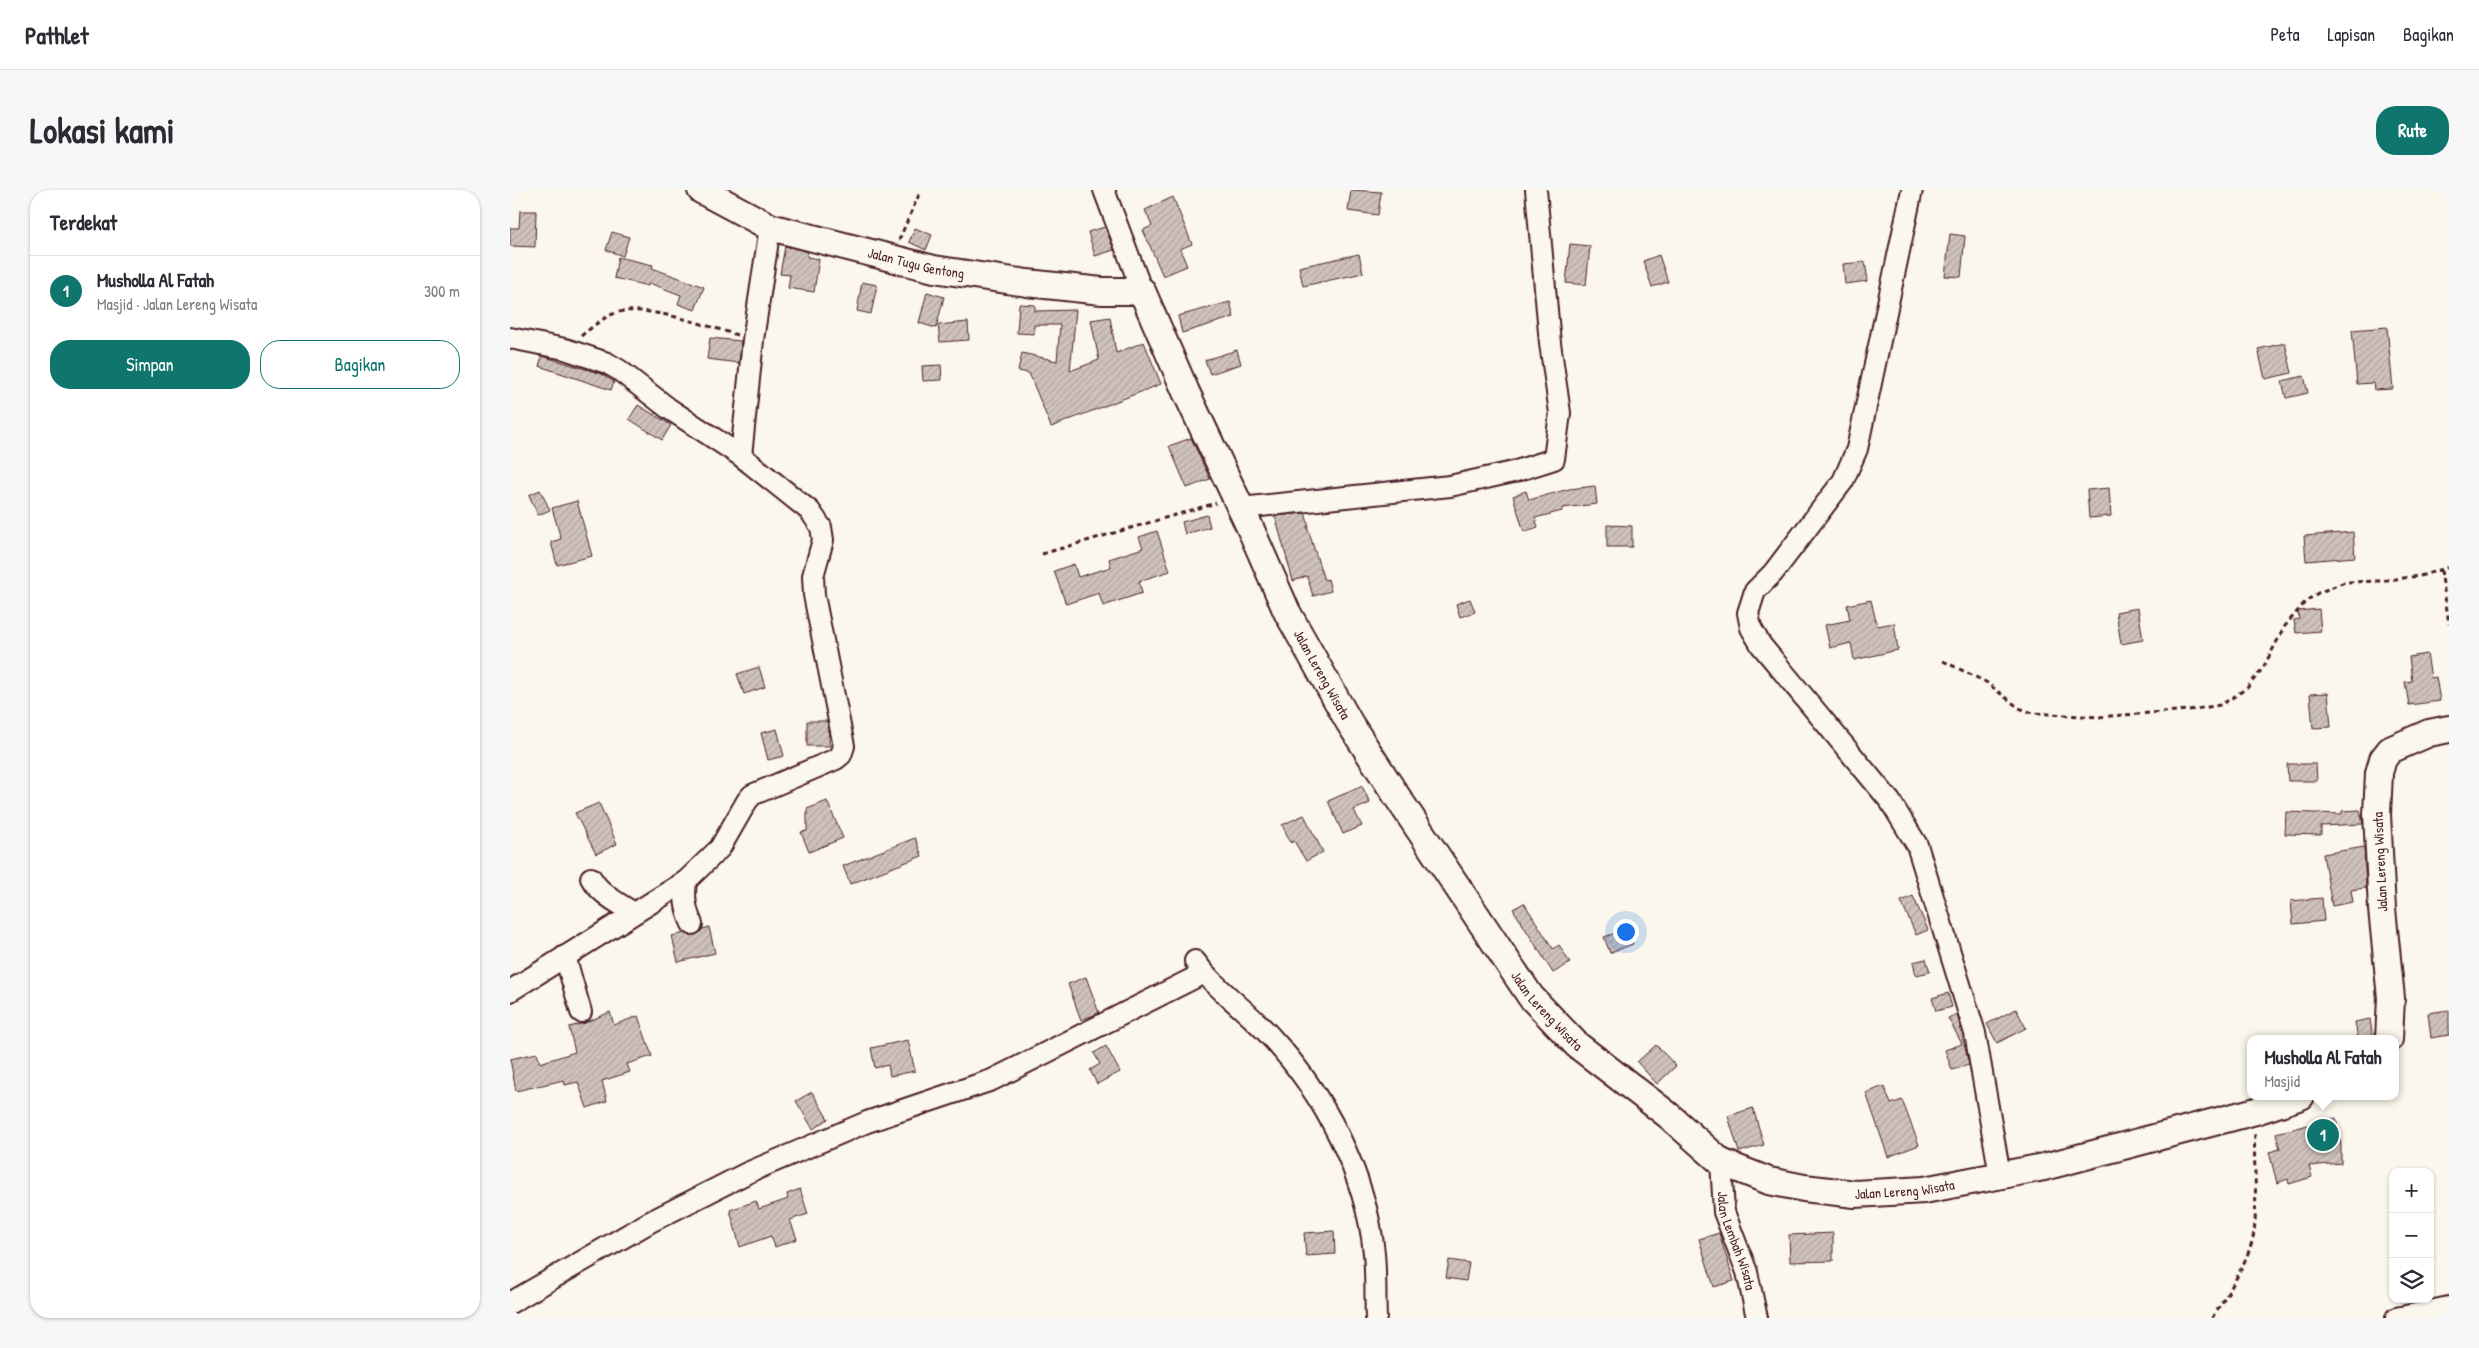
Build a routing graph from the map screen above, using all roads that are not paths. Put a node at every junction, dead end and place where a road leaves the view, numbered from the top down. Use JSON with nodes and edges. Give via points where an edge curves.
{"nodes":[{"id":1,"x":701,"y":190,"type":"edge"},
{"id":2,"x":1104,"y":190,"type":"edge"},
{"id":3,"x":1536,"y":190,"type":"edge"},
{"id":4,"x":1912,"y":190,"type":"edge"},
{"id":5,"x":770,"y":228,"type":"junction"},
{"id":6,"x":1142,"y":291,"type":"junction"},
{"id":7,"x":510,"y":338,"type":"edge"},
{"id":8,"x":741,"y":456,"type":"junction"},
{"id":9,"x":1239,"y":503,"type":"junction"},
{"id":10,"x":2449,"y":729,"type":"edge"},
{"id":11,"x":591,"y":878,"type":"dead end"},
{"id":12,"x":686,"y":881,"type":"junction"},
{"id":13,"x":634,"y":913,"type":"junction"},
{"id":14,"x":692,"y":924,"type":"dead end"},
{"id":15,"x":565,"y":956,"type":"junction"},
{"id":16,"x":510,"y":991,"type":"edge"},
{"id":17,"x":581,"y":1012,"type":"dead end"},
{"id":18,"x":2389,"y":1035,"type":"edge"},
{"id":19,"x":2289,"y":1100,"type":"edge"},
{"id":20,"x":1720,"y":1162,"type":"junction"},
{"id":21,"x":2000,"y":1175,"type":"junction"},
{"id":22,"x":510,"y":1302,"type":"edge"},
{"id":23,"x":2449,"y":1307,"type":"edge"},
{"id":24,"x":1376,"y":1318,"type":"edge"},
{"id":25,"x":1757,"y":1318,"type":"edge"},
{"id":26,"x":2396,"y":1318,"type":"edge"}],
"edges":[{"from":1,"to":5,"type":"main road","name":"Jalan Tugu Gentong"},
{"from":2,"to":6,"type":"street"},
{"from":3,"to":9,"type":"street","via":[[1560,413],[1554,459],[1450,486]]},
{"from":4,"to":21,"type":"street","via":[[1856,449],[1843,481],[1773,574],[1755,591],[1748,613],[1751,628],[1761,645],[1890,801],[1917,845],[1976,1033]]},
{"from":5,"to":6,"type":"main road","name":"Jalan Tugu Gentong","via":[[934,269],[1027,283]]},
{"from":5,"to":8,"type":"street","via":[[753,340]]},
{"from":6,"to":9,"type":"main road","name":"Jalan Lereng Wisata"},
{"from":7,"to":8,"type":"street","via":[[565,349],[607,363]]},
{"from":8,"to":12,"type":"street","via":[[810,512],[821,527],[823,540],[813,576],[814,595],[844,746],[836,759],[752,795],[720,848]]},
{"from":9,"to":20,"type":"main road","name":"Jalan Lereng Wisata","via":[[1287,612],[1349,722],[1531,997],[1577,1045],[1668,1114]]},
{"from":10,"to":18,"type":"main road","name":"Jalan Lereng Wisata","via":[[2429,733],[2390,750],[2379,773],[2377,814],[2391,998]]},
{"from":11,"to":13,"type":"street","via":[[595,886],[612,900]]},
{"from":12,"to":13,"type":"street"},
{"from":12,"to":14,"type":"street","via":[[685,904]]},
{"from":13,"to":15,"type":"street"},
{"from":15,"to":16,"type":"street"},
{"from":15,"to":17,"type":"street"},
{"from":19,"to":21,"type":"main road","name":"Jalan Lereng Wisata","via":[[2044,1167]]},
{"from":20,"to":21,"type":"main road","name":"Jalan Lereng Wisata","via":[[1769,1181],[1855,1194],[1924,1190]]},
{"from":20,"to":25,"type":"street","name":"Jalan Lembah Wisata","via":[[1724,1212],[1747,1272]]},
{"from":22,"to":24,"type":"street","via":[[650,1222],[747,1172],[867,1122],[992,1080],[1200,967],[1270,1036],[1307,1081],[1334,1129],[1350,1163],[1367,1217],[1374,1253]]},
{"from":23,"to":26,"type":"street"}]}
